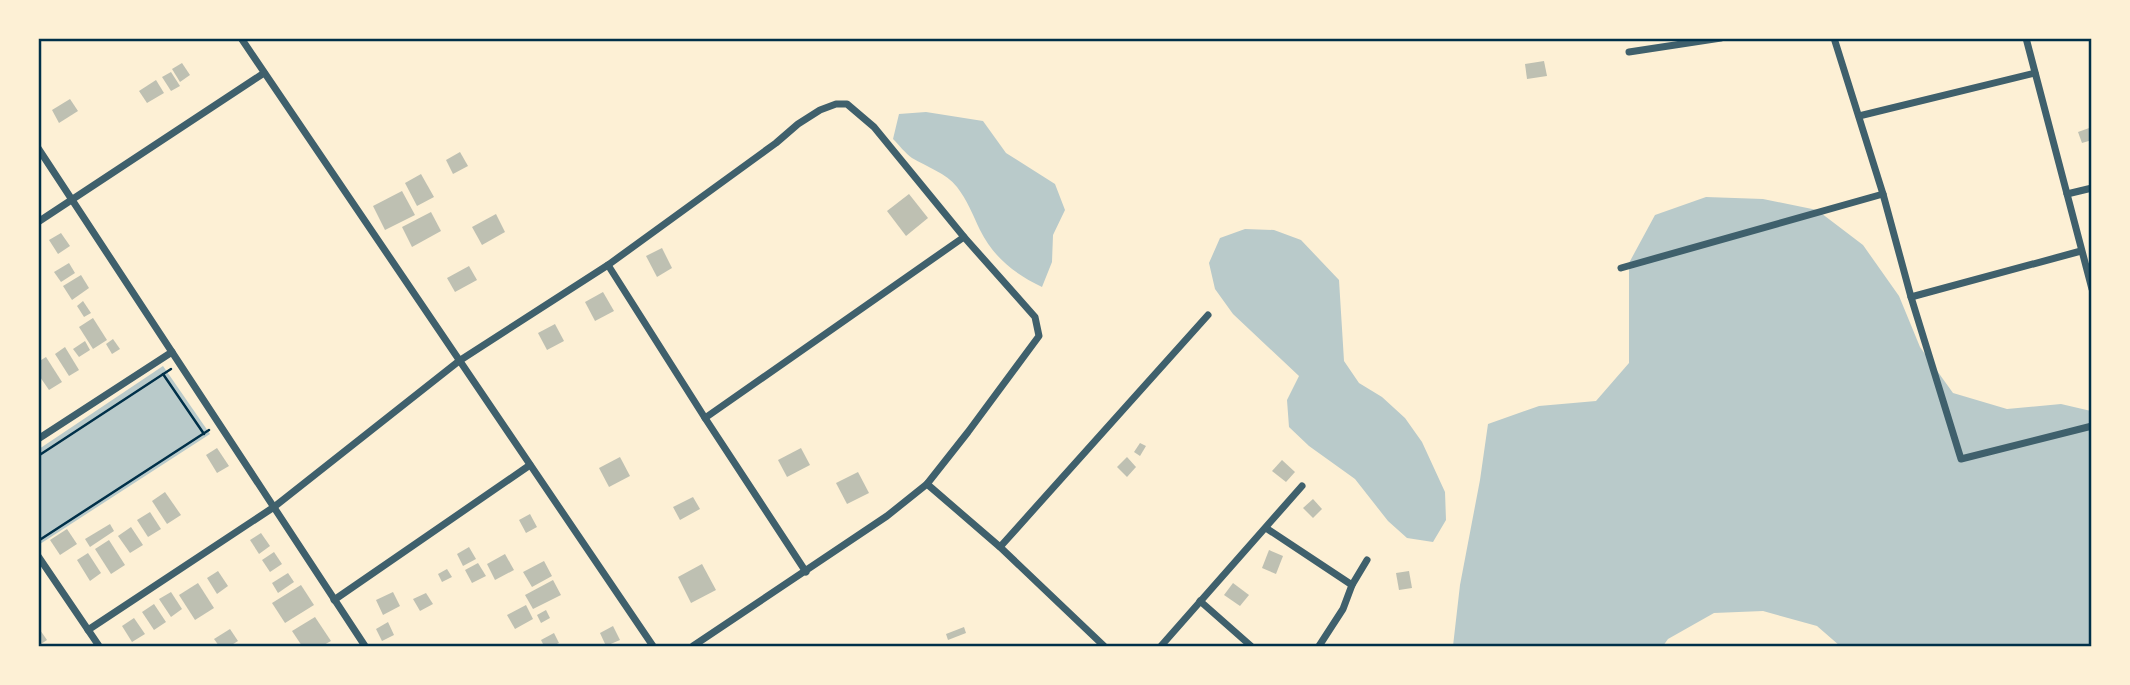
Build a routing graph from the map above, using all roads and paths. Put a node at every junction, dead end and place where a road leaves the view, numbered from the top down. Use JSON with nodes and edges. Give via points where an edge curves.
{"nodes":[{"id":1,"x":241,"y":38,"type":"edge"},
{"id":2,"x":1721,"y":38,"type":"edge"},
{"id":3,"x":1834,"y":38,"type":"edge"},
{"id":4,"x":2026,"y":38,"type":"edge"},
{"id":5,"x":1629,"y":52,"type":"dead end"},
{"id":6,"x":2035,"y":73,"type":"junction"},
{"id":7,"x":264,"y":74,"type":"junction"},
{"id":8,"x":1859,"y":116,"type":"junction"},
{"id":9,"x":38,"y":148,"type":"edge"},
{"id":10,"x":2091,"y":187,"type":"edge"},
{"id":11,"x":1883,"y":194,"type":"junction"},
{"id":12,"x":2067,"y":194,"type":"junction"},
{"id":13,"x":72,"y":200,"type":"junction"},
{"id":14,"x":38,"y":222,"type":"edge"},
{"id":15,"x":964,"y":237,"type":"junction"},
{"id":16,"x":2081,"y":251,"type":"junction"},
{"id":17,"x":608,"y":265,"type":"junction"},
{"id":18,"x":1621,"y":268,"type":"dead end"},
{"id":19,"x":2091,"y":289,"type":"edge"},
{"id":20,"x":1911,"y":297,"type":"junction"},
{"id":21,"x":1208,"y":315,"type":"dead end"},
{"id":22,"x":172,"y":352,"type":"junction"},
{"id":23,"x":459,"y":361,"type":"junction"},
{"id":24,"x":180,"y":363,"type":"junction"},
{"id":25,"x":163,"y":374,"type":"junction"},
{"id":26,"x":705,"y":418,"type":"junction"},
{"id":27,"x":219,"y":424,"type":"junction"},
{"id":28,"x":2091,"y":426,"type":"edge"},
{"id":29,"x":204,"y":434,"type":"junction"},
{"id":30,"x":38,"y":439,"type":"edge"},
{"id":31,"x":38,"y":456,"type":"edge"},
{"id":32,"x":530,"y":465,"type":"junction"},
{"id":33,"x":927,"y":484,"type":"junction"},
{"id":34,"x":1302,"y":486,"type":"dead end"},
{"id":35,"x":274,"y":507,"type":"junction"},
{"id":36,"x":1266,"y":528,"type":"junction"},
{"id":37,"x":38,"y":533,"type":"edge"},
{"id":38,"x":41,"y":540,"type":"edge"},
{"id":39,"x":1000,"y":547,"type":"junction"},
{"id":40,"x":38,"y":556,"type":"edge"},
{"id":41,"x":1367,"y":559,"type":"dead end"},
{"id":42,"x":806,"y":572,"type":"junction"},
{"id":43,"x":1352,"y":585,"type":"junction"},
{"id":44,"x":334,"y":600,"type":"junction"},
{"id":45,"x":1200,"y":601,"type":"junction"},
{"id":46,"x":88,"y":630,"type":"junction"},
{"id":47,"x":99,"y":646,"type":"edge"},
{"id":48,"x":365,"y":646,"type":"edge"},
{"id":49,"x":653,"y":646,"type":"edge"},
{"id":50,"x":693,"y":646,"type":"edge"},
{"id":51,"x":1104,"y":646,"type":"edge"},
{"id":52,"x":1161,"y":646,"type":"edge"},
{"id":53,"x":1251,"y":646,"type":"edge"},
{"id":54,"x":1319,"y":646,"type":"edge"}],
"edges":[{"from":1,"to":7,"type":"street"},
{"from":2,"to":5,"type":"street"},
{"from":3,"to":8,"type":"street"},
{"from":4,"to":6,"type":"street"},
{"from":6,"to":8,"type":"street"},
{"from":6,"to":12,"type":"street"},
{"from":7,"to":13,"type":"street"},
{"from":7,"to":23,"type":"street"},
{"from":8,"to":11,"type":"street"},
{"from":9,"to":13,"type":"street"},
{"from":10,"to":12,"type":"street"},
{"from":11,"to":18,"type":"street"},
{"from":11,"to":20,"type":"street"},
{"from":12,"to":16,"type":"street"},
{"from":13,"to":14,"type":"street"},
{"from":13,"to":22,"type":"street"},
{"from":15,"to":17,"type":"street","via":[[873,127],[847,104],[836,104],[798,124]]},
{"from":15,"to":26,"type":"street"},
{"from":15,"to":33,"type":"street","via":[[1035,317],[1039,335]]},
{"from":16,"to":19,"type":"street"},
{"from":16,"to":20,"type":"street"},
{"from":17,"to":23,"type":"street"},
{"from":17,"to":26,"type":"street"},
{"from":20,"to":28,"type":"street","via":[[1961,459]]},
{"from":21,"to":39,"type":"street"},
{"from":22,"to":24,"type":"street"},
{"from":22,"to":30,"type":"street"},
{"from":23,"to":32,"type":"street"},
{"from":23,"to":35,"type":"street"},
{"from":24,"to":25,"type":"path"},
{"from":24,"to":27,"type":"street"},
{"from":25,"to":29,"type":"path"},
{"from":25,"to":31,"type":"path"},
{"from":26,"to":42,"type":"street"},
{"from":27,"to":29,"type":"path"},
{"from":27,"to":35,"type":"street"},
{"from":29,"to":38,"type":"path"},
{"from":32,"to":44,"type":"street"},
{"from":32,"to":49,"type":"street"},
{"from":33,"to":39,"type":"street"},
{"from":33,"to":42,"type":"street"},
{"from":34,"to":36,"type":"street"},
{"from":35,"to":44,"type":"street"},
{"from":35,"to":46,"type":"street"},
{"from":36,"to":43,"type":"street"},
{"from":36,"to":45,"type":"street"},
{"from":37,"to":38,"type":"path"},
{"from":39,"to":51,"type":"street"},
{"from":40,"to":46,"type":"street"},
{"from":41,"to":43,"type":"street"},
{"from":42,"to":50,"type":"street"},
{"from":43,"to":54,"type":"street","via":[[1343,609]]},
{"from":44,"to":48,"type":"street"},
{"from":45,"to":52,"type":"street"},
{"from":45,"to":53,"type":"street"},
{"from":46,"to":47,"type":"street"}]}
